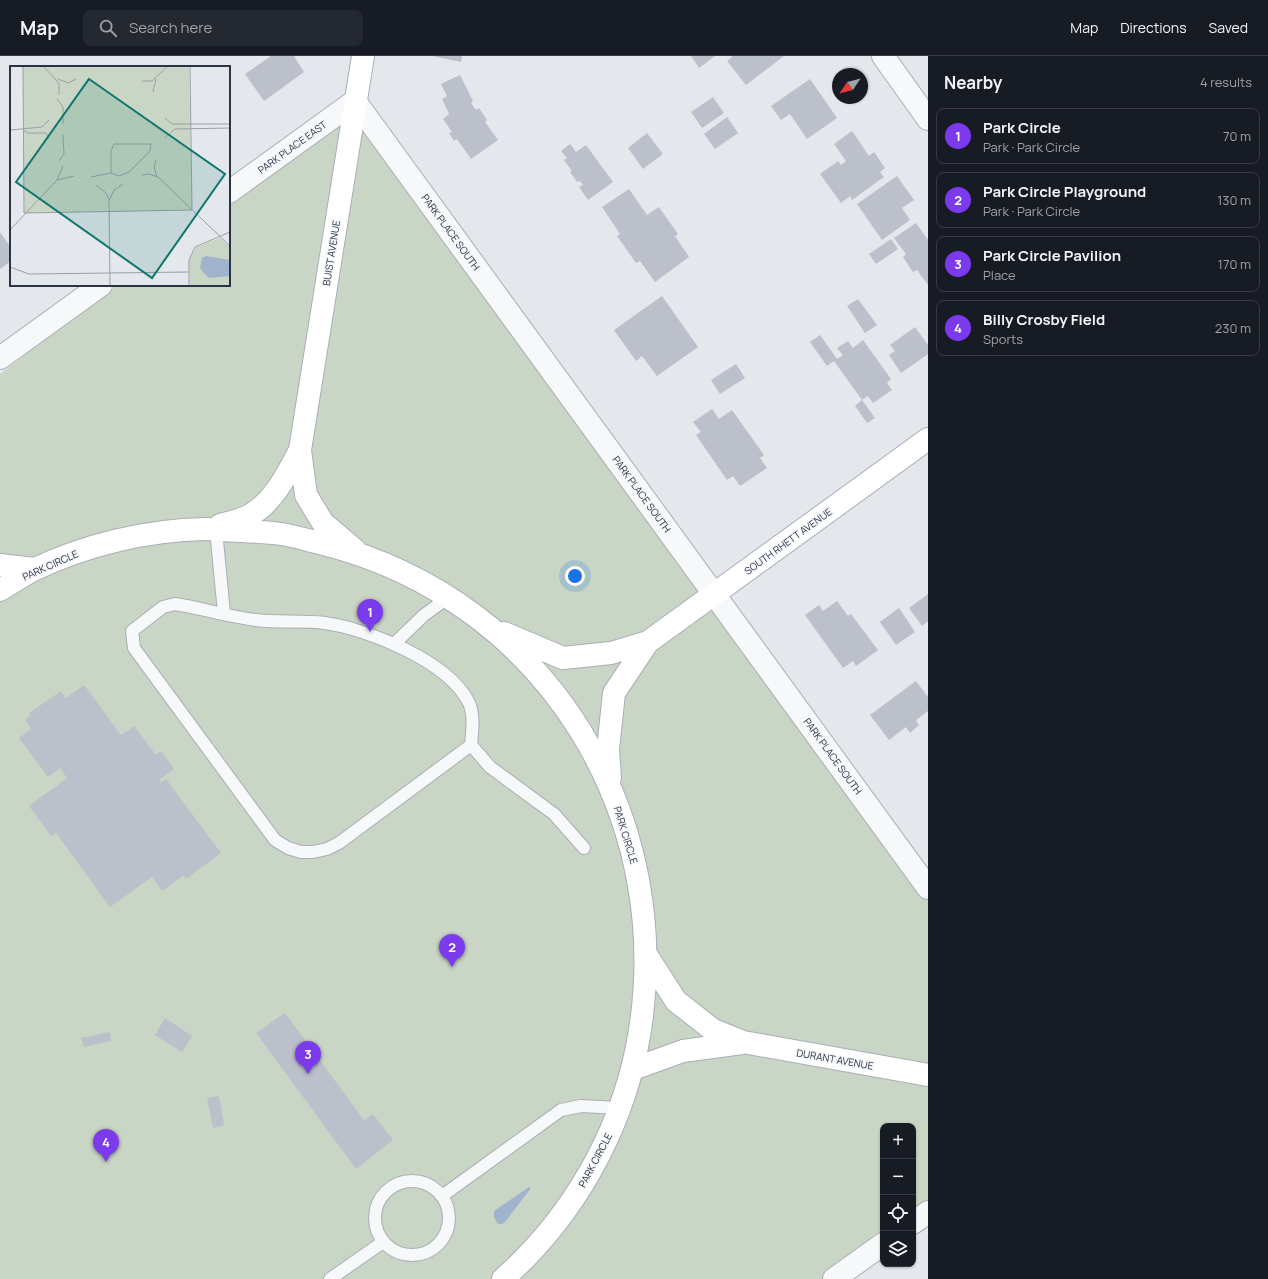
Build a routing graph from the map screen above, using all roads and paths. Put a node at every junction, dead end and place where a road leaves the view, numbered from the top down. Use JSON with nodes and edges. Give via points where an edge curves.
{"nodes":[{"id":1,"x":364,"y":56,"type":"edge"},
{"id":2,"x":883,"y":56,"type":"edge"},
{"id":3,"x":355,"y":101,"type":"junction"},
{"id":4,"x":928,"y":119,"type":"edge"},
{"id":5,"x":230,"y":191,"type":"edge"},
{"id":6,"x":100,"y":286,"type":"edge"},
{"id":7,"x":0,"y":358,"type":"edge"},
{"id":8,"x":928,"y":439,"type":"edge"},
{"id":9,"x":300,"y":450,"type":"junction"},
{"id":10,"x":210,"y":529,"type":"junction"},
{"id":11,"x":358,"y":553,"type":"junction"},
{"id":12,"x":0,"y":565,"type":"edge"},
{"id":13,"x":34,"y":569,"type":"junction"},
{"id":14,"x":0,"y":590,"type":"edge"},
{"id":15,"x":716,"y":594,"type":"junction"},
{"id":16,"x":449,"y":597,"type":"junction"},
{"id":17,"x":224,"y":613,"type":"junction"},
{"id":18,"x":490,"y":627,"type":"junction"},
{"id":19,"x":648,"y":642,"type":"junction"},
{"id":20,"x":394,"y":644,"type":"junction"},
{"id":21,"x":471,"y":746,"type":"junction"},
{"id":22,"x":610,"y":786,"type":"junction"},
{"id":23,"x":584,"y":848,"type":"dead end"},
{"id":24,"x":928,"y":888,"type":"edge"},
{"id":25,"x":647,"y":956,"type":"junction"},
{"id":26,"x":743,"y":1042,"type":"junction"},
{"id":27,"x":633,"y":1069,"type":"junction"},
{"id":28,"x":928,"y":1075,"type":"edge"},
{"id":29,"x":620,"y":1108,"type":"junction"},
{"id":30,"x":442,"y":1196,"type":"junction"},
{"id":31,"x":928,"y":1212,"type":"edge"},
{"id":32,"x":916,"y":1221,"type":"edge"},
{"id":33,"x":383,"y":1242,"type":"junction"},
{"id":34,"x":880,"y":1246,"type":"edge"},
{"id":35,"x":517,"y":1271,"type":"edge"},
{"id":36,"x":330,"y":1279,"type":"edge"},
{"id":37,"x":503,"y":1279,"type":"edge"},
{"id":38,"x":834,"y":1279,"type":"edge"}],
"edges":[{"from":1,"to":3,"type":"street","name":"BUIST AVENUE"},
{"from":2,"to":4,"type":"street"},
{"from":3,"to":5,"type":"street","name":"PARK PLACE EAST"},
{"from":3,"to":9,"type":"street","name":"BUIST AVENUE"},
{"from":3,"to":15,"type":"street","name":"PARK PLACE SOUTH"},
{"from":6,"to":7,"type":"street"},
{"from":8,"to":15,"type":"street","name":"SOUTH RHETT AVENUE"},
{"from":9,"to":10,"type":"street","name":"BUIST AVENUE","via":[[282,482],[253,514]]},
{"from":9,"to":11,"type":"street","name":"BUIST AVENUE","via":[[306,494],[315,512]]},
{"from":10,"to":11,"type":"street","name":"PARK CIRCLE","via":[[282,534]]},
{"from":10,"to":13,"type":"street","name":"PARK CIRCLE","via":[[146,535],[89,548]]},
{"from":10,"to":17,"type":"lane"},
{"from":11,"to":16,"type":"street","name":"PARK CIRCLE","via":[[404,572]]},
{"from":12,"to":13,"type":"street"},
{"from":13,"to":14,"type":"street","name":"PARK CIRCLE"},
{"from":15,"to":19,"type":"street","name":"SOUTH RHETT AVENUE"},
{"from":15,"to":24,"type":"street","name":"PARK PLACE SOUTH"},
{"from":16,"to":18,"type":"street","name":"PARK CIRCLE"},
{"from":16,"to":20,"type":"lane","via":[[424,615]]},
{"from":17,"to":20,"type":"lane","via":[[256,620],[325,623]]},
{"from":17,"to":21,"type":"lane","via":[[176,604],[163,607],[132,631],[134,648],[275,840],[288,848],[313,852],[339,843]]},
{"from":18,"to":19,"type":"street","name":"SOUTH RHETT AVENUE","via":[[563,658],[611,653]]},
{"from":18,"to":22,"type":"street","name":"PARK CIRCLE","via":[[523,658],[552,691],[586,739]]},
{"from":19,"to":22,"type":"street","name":"SOUTH RHETT AVENUE","via":[[614,693],[608,749]]},
{"from":20,"to":21,"type":"lane","via":[[434,666],[457,684],[469,702]]},
{"from":21,"to":23,"type":"lane","via":[[490,767],[554,814]]},
{"from":22,"to":25,"type":"street","name":"PARK CIRCLE","via":[[631,844],[643,900]]},
{"from":25,"to":26,"type":"street","name":"DURANT AVENUE","via":[[676,1001],[713,1030]]},
{"from":25,"to":27,"type":"street","name":"PARK CIRCLE","via":[[644,1013]]},
{"from":26,"to":27,"type":"street","name":"DURANT AVENUE","via":[[683,1051]]},
{"from":26,"to":28,"type":"street","name":"DURANT AVENUE"},
{"from":27,"to":29,"type":"street","name":"PARK CIRCLE"},
{"from":29,"to":30,"type":"lane","via":[[581,1106],[561,1110]]},
{"from":29,"to":35,"type":"street","name":"PARK CIRCLE","via":[[590,1173],[558,1220]]},
{"from":30,"to":33,"type":"lane","via":[[450,1216],[449,1228],[436,1248],[412,1256],[400,1254]]},
{"from":30,"to":33,"type":"lane","via":[[431,1185],[419,1181],[407,1181],[385,1192],[378,1202],[375,1215],[376,1227]]},
{"from":31,"to":32,"type":"street"},
{"from":33,"to":36,"type":"lane"},
{"from":34,"to":38,"type":"street"},
{"from":35,"to":37,"type":"street","name":"PARK CIRCLE"}]}
